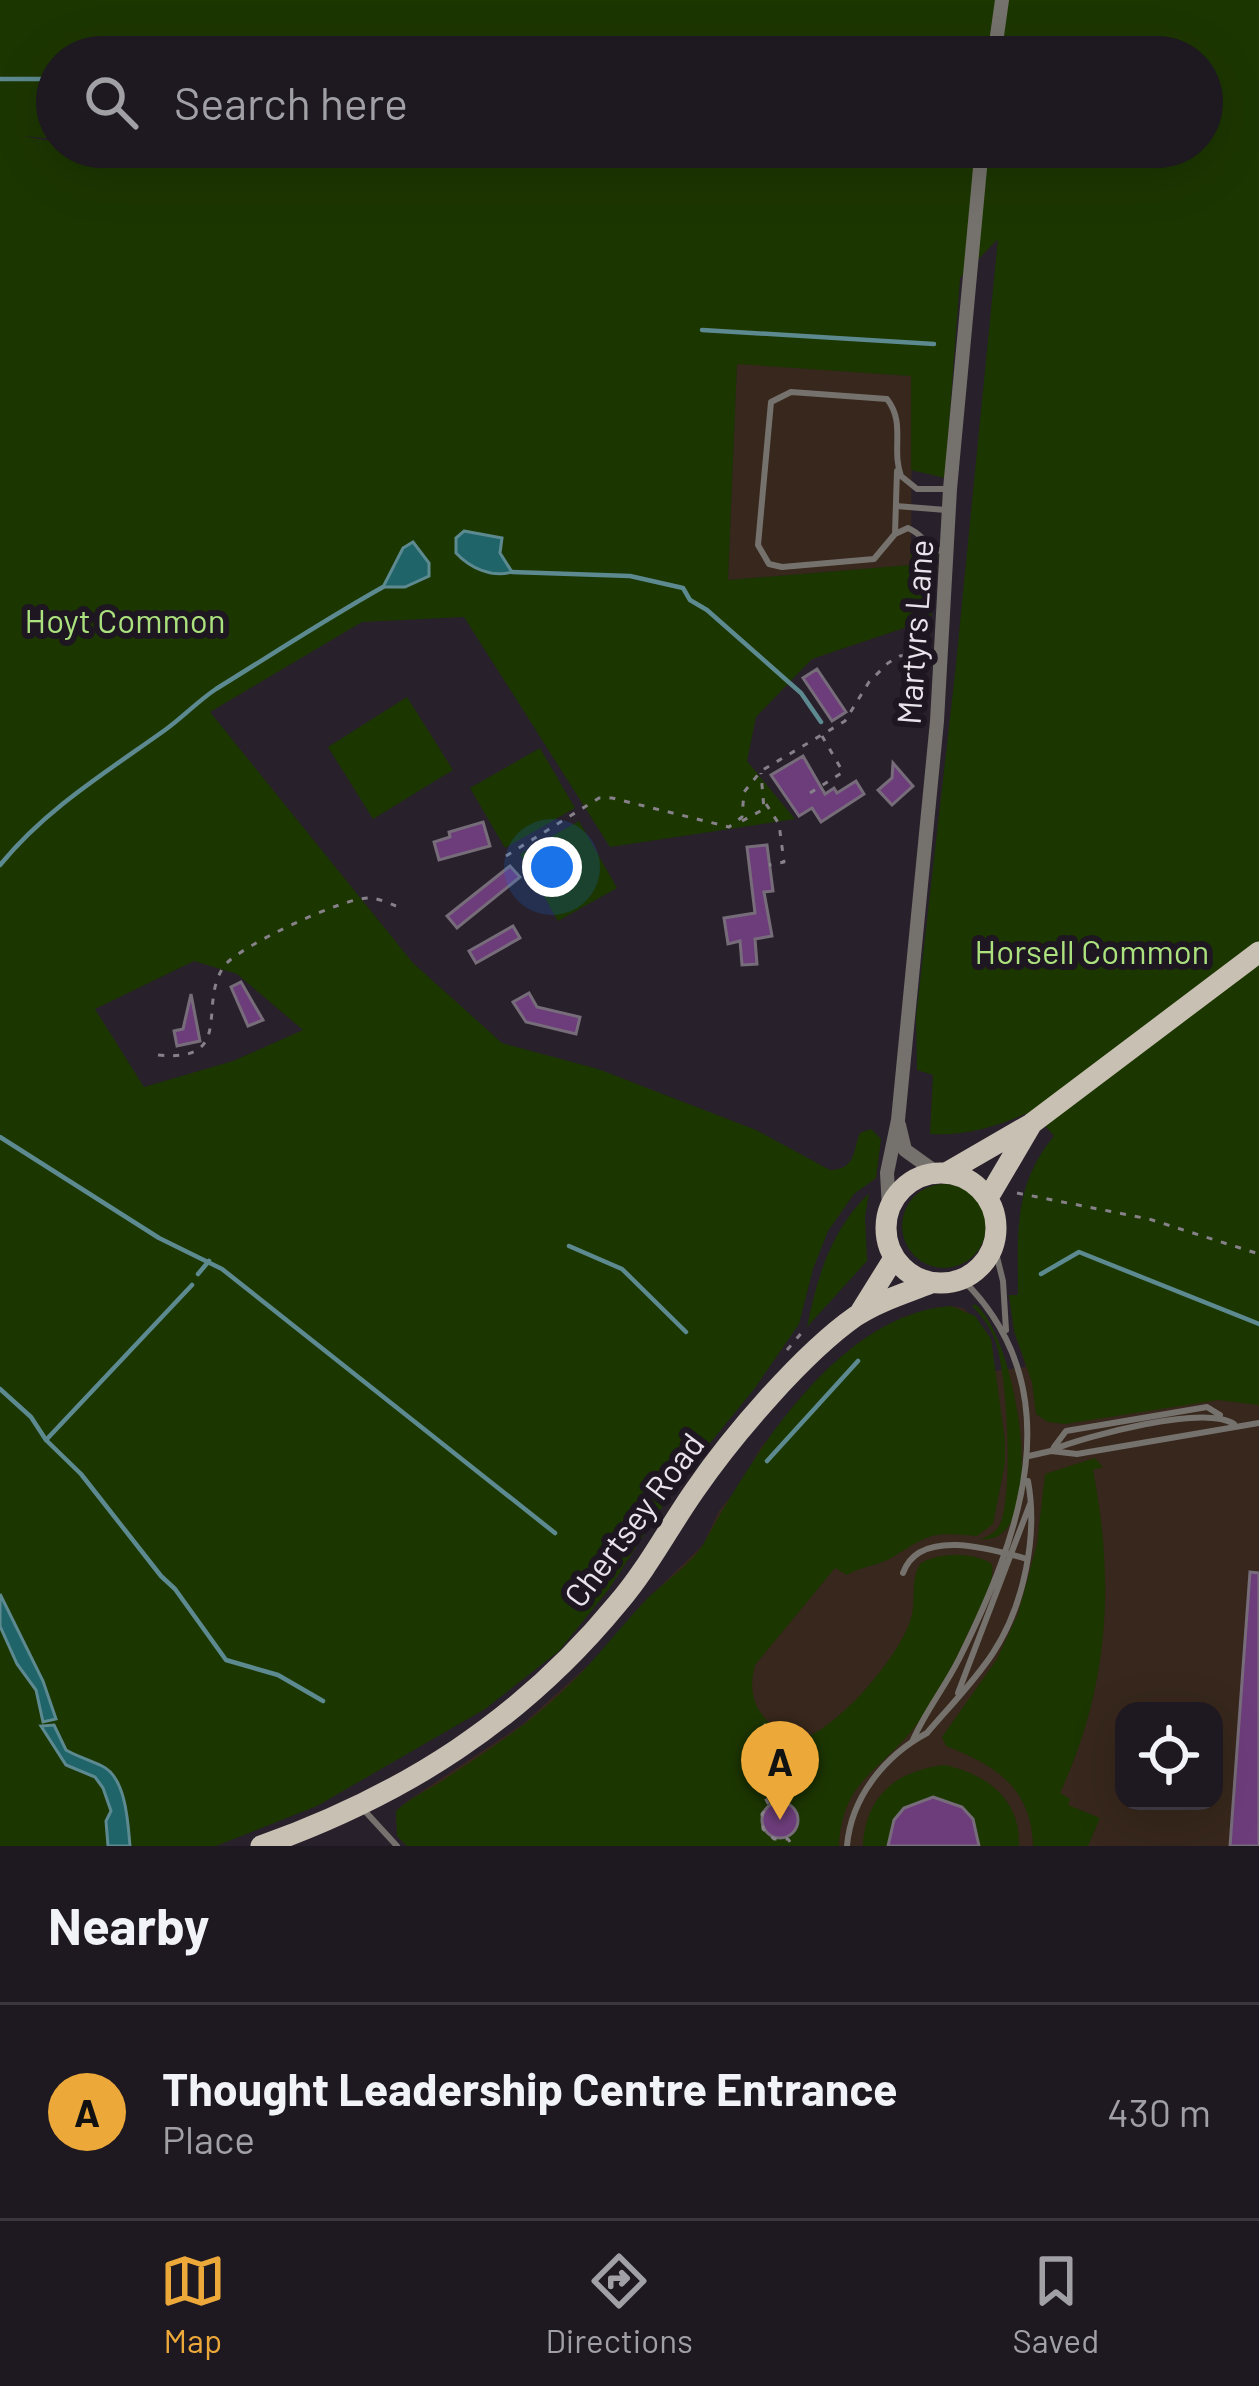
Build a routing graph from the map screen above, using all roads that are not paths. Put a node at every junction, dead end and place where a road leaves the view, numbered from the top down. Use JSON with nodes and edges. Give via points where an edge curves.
{"nodes":[{"id":1,"x":1002,"y":0,"type":"edge"},
{"id":2,"x":997,"y":36,"type":"edge"},
{"id":3,"x":980,"y":168,"type":"edge"},
{"id":4,"x":897,"y":467,"type":"junction"},
{"id":5,"x":950,"y":489,"type":"junction"},
{"id":6,"x":896,"y":506,"type":"junction"},
{"id":7,"x":949,"y":510,"type":"junction"},
{"id":8,"x":895,"y":534,"type":"junction"},
{"id":9,"x":947,"y":554,"type":"junction"},
{"id":10,"x":1259,"y":952,"type":"edge"},
{"id":11,"x":898,"y":1120,"type":"junction"},
{"id":12,"x":1031,"y":1124,"type":"junction"},
{"id":13,"x":942,"y":1173,"type":"junction"},
{"id":14,"x":988,"y":1198,"type":"junction"},
{"id":15,"x":889,"y":1208,"type":"junction"},
{"id":16,"x":994,"y":1245,"type":"junction"},
{"id":17,"x":894,"y":1258,"type":"junction"},
{"id":18,"x":963,"y":1280,"type":"junction"},
{"id":19,"x":931,"y":1283,"type":"junction"},
{"id":20,"x":857,"y":1316,"type":"junction"},
{"id":21,"x":1006,"y":1338,"type":"junction"},
{"id":22,"x":1223,"y":1417,"type":"junction"},
{"id":23,"x":1195,"y":1420,"type":"junction"},
{"id":24,"x":1259,"y":1423,"type":"edge"},
{"id":25,"x":1234,"y":1424,"type":"junction"},
{"id":26,"x":1197,"y":1433,"type":"junction"},
{"id":27,"x":1051,"y":1451,"type":"junction"},
{"id":28,"x":1029,"y":1456,"type":"junction"},
{"id":29,"x":1027,"y":1479,"type":"junction"},
{"id":30,"x":1032,"y":1502,"type":"junction"},
{"id":31,"x":1009,"y":1554,"type":"junction"},
{"id":32,"x":1027,"y":1559,"type":"junction"},
{"id":33,"x":903,"y":1573,"type":"dead end"},
{"id":34,"x":957,"y":1696,"type":"junction"},
{"id":35,"x":913,"y":1740,"type":"junction"},
{"id":36,"x":360,"y":1806,"type":"junction"},
{"id":37,"x":261,"y":1846,"type":"edge"},
{"id":38,"x":398,"y":1846,"type":"edge"},
{"id":39,"x":848,"y":1846,"type":"edge"}],
"edges":[{"from":1,"to":2,"type":"street"},
{"from":3,"to":5,"type":"street","name":"Martyrs Lane"},
{"from":4,"to":5,"type":"lane","via":[[910,486]]},
{"from":4,"to":6,"type":"lane"},
{"from":4,"to":8,"type":"lane","via":[[898,418],[887,399],[785,393],[769,408],[758,545],[764,560],[782,567],[874,560]]},
{"from":5,"to":7,"type":"street","name":"Martyrs Lane"},
{"from":6,"to":7,"type":"lane"},
{"from":6,"to":8,"type":"lane"},
{"from":7,"to":9,"type":"street","name":"Martyrs Lane"},
{"from":8,"to":9,"type":"lane","via":[[916,531],[928,548]]},
{"from":9,"to":11,"type":"street","name":"Martyrs Lane"},
{"from":10,"to":12,"type":"main road"},
{"from":11,"to":13,"type":"street","via":[[905,1150]]},
{"from":11,"to":15,"type":"street","name":"Martyrs Lane"},
{"from":12,"to":13,"type":"main road"},
{"from":12,"to":14,"type":"main road"},
{"from":13,"to":14,"type":"main road","via":[[975,1184]]},
{"from":13,"to":15,"type":"main road","via":[[912,1181]]},
{"from":14,"to":16,"type":"main road"},
{"from":15,"to":17,"type":"main road"},
{"from":16,"to":18,"type":"main road"},
{"from":16,"to":21,"type":"lane"},
{"from":17,"to":19,"type":"main road"},
{"from":17,"to":20,"type":"main road","name":"Chertsey Road"},
{"from":18,"to":19,"type":"main road"},
{"from":18,"to":21,"type":"lane"},
{"from":19,"to":20,"type":"main road","name":"Chertsey Road"},
{"from":20,"to":36,"type":"main road","name":"Chertsey Road","via":[[788,1379],[714,1465],[638,1579],[542,1687],[451,1755]]},
{"from":21,"to":28,"type":"lane"},
{"from":22,"to":23,"type":"lane"},
{"from":22,"to":25,"type":"lane"},
{"from":22,"to":27,"type":"lane","via":[[1207,1407],[1104,1422],[1066,1431]]},
{"from":23,"to":26,"type":"lane"},
{"from":23,"to":27,"type":"lane"},
{"from":24,"to":25,"type":"lane"},
{"from":25,"to":26,"type":"lane"},
{"from":26,"to":27,"type":"lane","via":[[1077,1454]]},
{"from":27,"to":28,"type":"lane"},
{"from":28,"to":29,"type":"lane"},
{"from":29,"to":30,"type":"lane"},
{"from":29,"to":31,"type":"lane"},
{"from":30,"to":31,"type":"lane"},
{"from":30,"to":32,"type":"lane"},
{"from":31,"to":32,"type":"lane"},
{"from":31,"to":33,"type":"lane","via":[[935,1546],[916,1553]]},
{"from":31,"to":34,"type":"lane"},
{"from":31,"to":35,"type":"lane"},
{"from":32,"to":34,"type":"lane","via":[[997,1648]]},
{"from":34,"to":35,"type":"lane"},
{"from":35,"to":39,"type":"lane","via":[[866,1786]]},
{"from":36,"to":37,"type":"main road","name":"Chertsey Road"},
{"from":36,"to":38,"type":"lane"}]}
